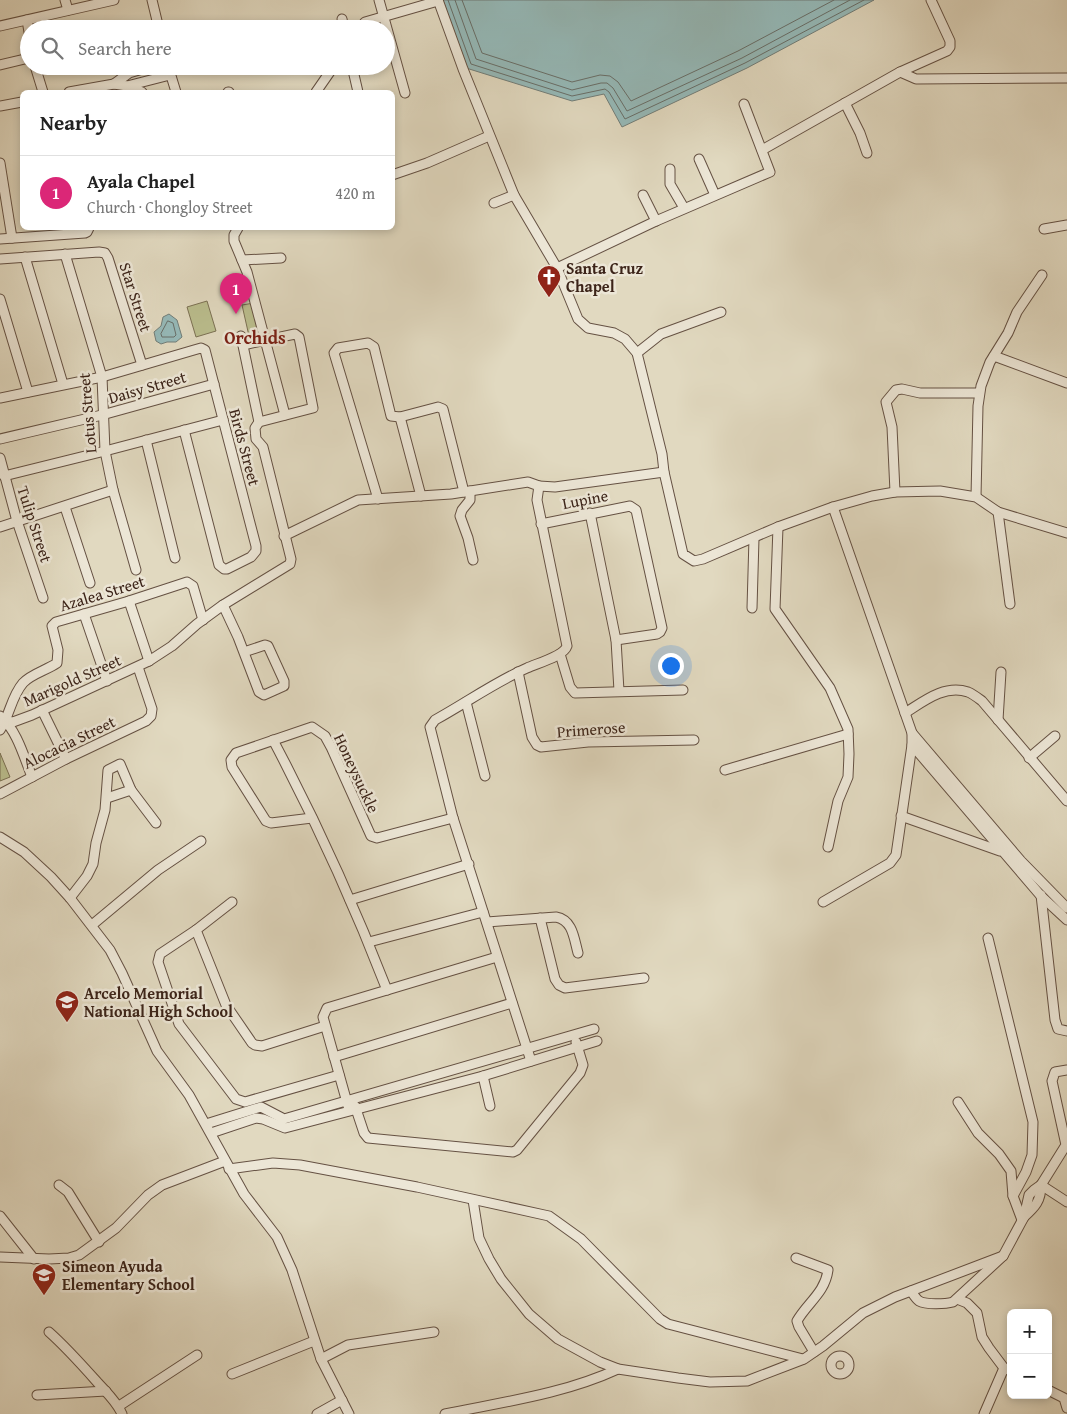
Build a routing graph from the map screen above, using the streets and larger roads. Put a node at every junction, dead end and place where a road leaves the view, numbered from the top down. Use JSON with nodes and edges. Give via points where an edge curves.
{"nodes":[{"id":1,"x":65,"y":0,"type":"edge"},
{"id":2,"x":114,"y":0,"type":"edge"},
{"id":3,"x":152,"y":0,"type":"edge"},
{"id":4,"x":379,"y":0,"type":"edge"},
{"id":5,"x":438,"y":0,"type":"edge"},
{"id":6,"x":930,"y":0,"type":"edge"},
{"id":7,"x":68,"y":10,"type":"junction"},
{"id":8,"x":384,"y":17,"type":"junction"},
{"id":9,"x":27,"y":20,"type":"edge"},
{"id":10,"x":156,"y":20,"type":"edge"},
{"id":11,"x":374,"y":20,"type":"edge"},
{"id":12,"x":385,"y":20,"type":"edge"},
{"id":13,"x":20,"y":22,"type":"edge"},
{"id":14,"x":0,"y":26,"type":"edge"},
{"id":15,"x":395,"y":57,"type":"edge"},
{"id":16,"x":20,"y":60,"type":"edge"},
{"id":17,"x":0,"y":64,"type":"edge"},
{"id":18,"x":900,"y":72,"type":"junction"},
{"id":19,"x":38,"y":75,"type":"edge"},
{"id":20,"x":126,"y":75,"type":"edge"},
{"id":21,"x":128,"y":75,"type":"edge"},
{"id":22,"x":157,"y":75,"type":"edge"},
{"id":23,"x":171,"y":75,"type":"edge"},
{"id":24,"x":328,"y":75,"type":"edge"},
{"id":25,"x":354,"y":75,"type":"edge"},
{"id":26,"x":1067,"y":78,"type":"edge"},
{"id":27,"x":114,"y":84,"type":"junction"},
{"id":28,"x":125,"y":89,"type":"edge"},
{"id":29,"x":42,"y":90,"type":"edge"},
{"id":30,"x":81,"y":90,"type":"edge"},
{"id":31,"x":175,"y":90,"type":"edge"},
{"id":32,"x":317,"y":90,"type":"edge"},
{"id":33,"x":358,"y":90,"type":"edge"},
{"id":34,"x":405,"y":93,"type":"dead end"},
{"id":35,"x":20,"y":102,"type":"edge"},
{"id":36,"x":845,"y":102,"type":"junction"},
{"id":37,"x":744,"y":104,"type":"dead end"},
{"id":38,"x":0,"y":106,"type":"edge"},
{"id":39,"x":489,"y":136,"type":"junction"},
{"id":40,"x":762,"y":150,"type":"junction"},
{"id":41,"x":867,"y":153,"type":"dead end"},
{"id":42,"x":699,"y":159,"type":"dead end"},
{"id":43,"x":0,"y":163,"type":"edge"},
{"id":44,"x":670,"y":169,"type":"dead end"},
{"id":45,"x":395,"y":174,"type":"edge"},
{"id":46,"x":514,"y":195,"type":"junction"},
{"id":47,"x":643,"y":195,"type":"dead end"},
{"id":48,"x":715,"y":195,"type":"junction"},
{"id":49,"x":494,"y":203,"type":"dead end"},
{"id":50,"x":684,"y":208,"type":"junction"},
{"id":51,"x":656,"y":221,"type":"junction"},
{"id":52,"x":1067,"y":225,"type":"edge"},
{"id":53,"x":1044,"y":229,"type":"dead end"},
{"id":54,"x":88,"y":230,"type":"edge"},
{"id":55,"x":237,"y":230,"type":"edge"},
{"id":56,"x":50,"y":232,"type":"edge"},
{"id":57,"x":12,"y":238,"type":"junction"},
{"id":58,"x":0,"y":239,"type":"edge"},
{"id":59,"x":65,"y":254,"type":"junction"},
{"id":60,"x":25,"y":257,"type":"junction"},
{"id":61,"x":281,"y":258,"type":"dead end"},
{"id":62,"x":0,"y":259,"type":"edge"},
{"id":63,"x":242,"y":260,"type":"junction"},
{"id":64,"x":558,"y":268,"type":"junction"},
{"id":65,"x":1042,"y":275,"type":"dead end"},
{"id":66,"x":0,"y":299,"type":"edge"},
{"id":67,"x":722,"y":312,"type":"dead end"},
{"id":68,"x":264,"y":340,"type":"junction"},
{"id":69,"x":637,"y":353,"type":"junction"},
{"id":70,"x":994,"y":356,"type":"junction"},
{"id":71,"x":142,"y":365,"type":"junction"},
{"id":72,"x":102,"y":376,"type":"junction"},
{"id":73,"x":1067,"y":383,"type":"edge"},
{"id":74,"x":63,"y":384,"type":"junction"},
{"id":75,"x":214,"y":384,"type":"junction"},
{"id":76,"x":28,"y":392,"type":"junction"},
{"id":77,"x":979,"y":393,"type":"junction"},
{"id":78,"x":0,"y":398,"type":"edge"},
{"id":79,"x":284,"y":414,"type":"junction"},
{"id":80,"x":102,"y":415,"type":"junction"},
{"id":81,"x":400,"y":417,"type":"junction"},
{"id":82,"x":223,"y":420,"type":"junction"},
{"id":83,"x":259,"y":422,"type":"junction"},
{"id":84,"x":184,"y":430,"type":"junction"},
{"id":85,"x":0,"y":439,"type":"edge"},
{"id":86,"x":146,"y":440,"type":"junction"},
{"id":87,"x":105,"y":452,"type":"junction"},
{"id":88,"x":0,"y":458,"type":"edge"},
{"id":89,"x":664,"y":472,"type":"junction"},
{"id":90,"x":4,"y":476,"type":"junction"},
{"id":91,"x":539,"y":486,"type":"junction"},
{"id":92,"x":113,"y":490,"type":"junction"},
{"id":93,"x":467,"y":492,"type":"junction"},
{"id":94,"x":896,"y":492,"type":"junction"},
{"id":95,"x":421,"y":496,"type":"junction"},
{"id":96,"x":976,"y":497,"type":"junction"},
{"id":97,"x":378,"y":499,"type":"junction"},
{"id":98,"x":65,"y":507,"type":"junction"},
{"id":99,"x":833,"y":507,"type":"junction"},
{"id":100,"x":998,"y":512,"type":"junction"},
{"id":101,"x":590,"y":513,"type":"junction"},
{"id":102,"x":17,"y":521,"type":"junction"},
{"id":103,"x":541,"y":524,"type":"junction"},
{"id":104,"x":0,"y":527,"type":"edge"},
{"id":105,"x":778,"y":527,"type":"junction"},
{"id":106,"x":1067,"y":533,"type":"edge"},
{"id":107,"x":284,"y":536,"type":"junction"},
{"id":108,"x":754,"y":538,"type":"junction"},
{"id":109,"x":175,"y":558,"type":"dead end"},
{"id":110,"x":472,"y":560,"type":"dead end"},
{"id":111,"x":136,"y":570,"type":"dead end"},
{"id":112,"x":90,"y":583,"type":"dead end"},
{"id":113,"x":43,"y":598,"type":"dead end"},
{"id":114,"x":129,"y":601,"type":"junction"},
{"id":115,"x":1010,"y":604,"type":"dead end"},
{"id":116,"x":223,"y":605,"type":"junction"},
{"id":117,"x":752,"y":608,"type":"dead end"},
{"id":118,"x":84,"y":614,"type":"junction"},
{"id":119,"x":203,"y":620,"type":"junction"},
{"id":120,"x":616,"y":640,"type":"junction"},
{"id":121,"x":244,"y":652,"type":"junction"},
{"id":122,"x":560,"y":654,"type":"junction"},
{"id":123,"x":149,"y":662,"type":"junction"},
{"id":124,"x":138,"y":667,"type":"junction"},
{"id":125,"x":518,"y":672,"type":"junction"},
{"id":126,"x":1002,"y":672,"type":"dead end"},
{"id":127,"x":107,"y":681,"type":"junction"},
{"id":128,"x":683,"y":690,"type":"dead end"},
{"id":129,"x":619,"y":691,"type":"junction"},
{"id":130,"x":466,"y":702,"type":"junction"},
{"id":131,"x":42,"y":710,"type":"junction"},
{"id":132,"x":905,"y":713,"type":"junction"},
{"id":133,"x":3,"y":719,"type":"edge"},
{"id":134,"x":998,"y":720,"type":"junction"},
{"id":135,"x":0,"y":730,"type":"edge"},
{"id":136,"x":912,"y":732,"type":"junction"},
{"id":137,"x":848,"y":734,"type":"junction"},
{"id":138,"x":1055,"y":736,"type":"dead end"},
{"id":139,"x":273,"y":740,"type":"junction"},
{"id":140,"x":694,"y":740,"type":"dead end"},
{"id":141,"x":912,"y":746,"type":"junction"},
{"id":142,"x":1029,"y":758,"type":"junction"},
{"id":143,"x":66,"y":759,"type":"junction"},
{"id":144,"x":725,"y":770,"type":"dead end"},
{"id":145,"x":484,"y":776,"type":"dead end"},
{"id":146,"x":32,"y":777,"type":"junction"},
{"id":147,"x":132,"y":790,"type":"junction"},
{"id":148,"x":0,"y":794,"type":"edge"},
{"id":149,"x":107,"y":798,"type":"junction"},
{"id":150,"x":1067,"y":801,"type":"edge"},
{"id":151,"x":901,"y":816,"type":"junction"},
{"id":152,"x":312,"y":818,"type":"junction"},
{"id":153,"x":454,"y":818,"type":"junction"},
{"id":154,"x":156,"y":823,"type":"dead end"},
{"id":155,"x":0,"y":838,"type":"edge"},
{"id":156,"x":201,"y":841,"type":"dead end"},
{"id":157,"x":828,"y":847,"type":"dead end"},
{"id":158,"x":1005,"y":849,"type":"junction"},
{"id":159,"x":469,"y":864,"type":"junction"},
{"id":160,"x":1044,"y":892,"type":"junction"},
{"id":161,"x":70,"y":898,"type":"junction"},
{"id":162,"x":350,"y":900,"type":"junction"},
{"id":163,"x":232,"y":902,"type":"dead end"},
{"id":164,"x":823,"y":902,"type":"dead end"},
{"id":165,"x":1067,"y":908,"type":"edge"},
{"id":166,"x":483,"y":912,"type":"junction"},
{"id":167,"x":540,"y":918,"type":"junction"},
{"id":168,"x":1067,"y":920,"type":"edge"},
{"id":169,"x":487,"y":922,"type":"junction"},
{"id":170,"x":92,"y":925,"type":"junction"},
{"id":171,"x":196,"y":930,"type":"junction"},
{"id":172,"x":988,"y":938,"type":"dead end"},
{"id":173,"x":369,"y":942,"type":"junction"},
{"id":174,"x":578,"y":953,"type":"dead end"},
{"id":175,"x":497,"y":957,"type":"junction"},
{"id":176,"x":644,"y":978,"type":"dead end"},
{"id":177,"x":387,"y":990,"type":"junction"},
{"id":178,"x":512,"y":1003,"type":"junction"},
{"id":179,"x":325,"y":1026,"type":"junction"},
{"id":180,"x":594,"y":1029,"type":"dead end"},
{"id":181,"x":1067,"y":1031,"type":"edge"},
{"id":182,"x":573,"y":1035,"type":"junction"},
{"id":183,"x":597,"y":1041,"type":"dead end"},
{"id":184,"x":578,"y":1047,"type":"junction"},
{"id":185,"x":526,"y":1049,"type":"junction"},
{"id":186,"x":334,"y":1057,"type":"junction"},
{"id":187,"x":530,"y":1061,"type":"junction"},
{"id":188,"x":1067,"y":1070,"type":"edge"},
{"id":189,"x":339,"y":1075,"type":"junction"},
{"id":190,"x":483,"y":1076,"type":"junction"},
{"id":191,"x":350,"y":1100,"type":"junction"},
{"id":192,"x":958,"y":1102,"type":"dead end"},
{"id":193,"x":490,"y":1106,"type":"dead end"},
{"id":194,"x":353,"y":1111,"type":"junction"},
{"id":195,"x":1064,"y":1120,"type":"edge"},
{"id":196,"x":206,"y":1124,"type":"junction"},
{"id":197,"x":211,"y":1133,"type":"junction"},
{"id":198,"x":1066,"y":1145,"type":"edge"},
{"id":199,"x":225,"y":1160,"type":"junction"},
{"id":200,"x":229,"y":1169,"type":"junction"},
{"id":201,"x":59,"y":1185,"type":"dead end"},
{"id":202,"x":1041,"y":1186,"type":"junction"},
{"id":203,"x":1013,"y":1196,"type":"junction"},
{"id":204,"x":473,"y":1200,"type":"junction"},
{"id":205,"x":1067,"y":1202,"type":"edge"},
{"id":206,"x":0,"y":1216,"type":"edge"},
{"id":207,"x":1023,"y":1219,"type":"junction"},
{"id":208,"x":99,"y":1242,"type":"junction"},
{"id":209,"x":1003,"y":1256,"type":"junction"},
{"id":210,"x":0,"y":1257,"type":"edge"},
{"id":211,"x":796,"y":1258,"type":"dead end"},
{"id":212,"x":34,"y":1259,"type":"junction"},
{"id":213,"x":911,"y":1291,"type":"junction"},
{"id":214,"x":957,"y":1299,"type":"junction"},
{"id":215,"x":49,"y":1332,"type":"dead end"},
{"id":216,"x":434,"y":1332,"type":"dead end"},
{"id":217,"x":314,"y":1342,"type":"junction"},
{"id":218,"x":823,"y":1346,"type":"junction"},
{"id":219,"x":814,"y":1352,"type":"junction"},
{"id":220,"x":197,"y":1355,"type":"dead end"},
{"id":221,"x":834,"y":1358,"type":"dead end"},
{"id":222,"x":321,"y":1359,"type":"junction"},
{"id":223,"x":804,"y":1359,"type":"junction"},
{"id":224,"x":618,"y":1369,"type":"junction"},
{"id":225,"x":1007,"y":1370,"type":"edge"},
{"id":226,"x":232,"y":1374,"type":"dead end"},
{"id":227,"x":106,"y":1391,"type":"junction"},
{"id":228,"x":1052,"y":1392,"type":"edge"},
{"id":229,"x":37,"y":1395,"type":"dead end"},
{"id":230,"x":342,"y":1400,"type":"junction"},
{"id":231,"x":1067,"y":1408,"type":"edge"},
{"id":232,"x":120,"y":1410,"type":"edge"},
{"id":233,"x":318,"y":1414,"type":"edge"},
{"id":234,"x":348,"y":1414,"type":"edge"},
{"id":235,"x":445,"y":1414,"type":"edge"},
{"id":236,"x":984,"y":1414,"type":"edge"}],
"edges":[{"from":1,"to":7,"type":"street"},
{"from":2,"to":7,"type":"street"},
{"from":3,"to":10,"type":"street"},
{"from":4,"to":8,"type":"street"},
{"from":5,"to":8,"type":"street"},
{"from":5,"to":39,"type":"street"},
{"from":6,"to":18,"type":"street","via":[[950,47],[943,54]]},
{"from":7,"to":9,"type":"street"},
{"from":8,"to":11,"type":"street"},
{"from":8,"to":12,"type":"street"},
{"from":13,"to":14,"type":"street"},
{"from":15,"to":34,"type":"street"},
{"from":16,"to":17,"type":"street"},
{"from":18,"to":26,"type":"street","via":[[916,79]]},
{"from":18,"to":36,"type":"street"},
{"from":19,"to":29,"type":"street"},
{"from":20,"to":27,"type":"street"},
{"from":21,"to":28,"type":"street"},
{"from":22,"to":28,"type":"street"},
{"from":23,"to":31,"type":"street"},
{"from":24,"to":32,"type":"street"},
{"from":25,"to":33,"type":"street"},
{"from":27,"to":28,"type":"street"},
{"from":27,"to":30,"type":"street"},
{"from":35,"to":38,"type":"street"},
{"from":36,"to":40,"type":"street"},
{"from":36,"to":41,"type":"street"},
{"from":37,"to":40,"type":"street"},
{"from":39,"to":45,"type":"street"},
{"from":39,"to":46,"type":"street"},
{"from":40,"to":48,"type":"street","via":[[770,172]]},
{"from":42,"to":48,"type":"street"},
{"from":43,"to":57,"type":"street"},
{"from":44,"to":50,"type":"street","via":[[670,184]]},
{"from":46,"to":49,"type":"street"},
{"from":46,"to":64,"type":"street"},
{"from":47,"to":51,"type":"street"},
{"from":48,"to":50,"type":"street"},
{"from":50,"to":51,"type":"street"},
{"from":51,"to":64,"type":"street"},
{"from":52,"to":53,"type":"street"},
{"from":54,"to":56,"type":"street","via":[[85,234]]},
{"from":55,"to":63,"type":"street","via":[[233,238]]},
{"from":56,"to":57,"type":"street"},
{"from":57,"to":58,"type":"street"},
{"from":59,"to":60,"type":"street","name":"Star Street"},
{"from":59,"to":71,"type":"street","name":"Star Street","via":[[103,252],[107,255]]},
{"from":59,"to":72,"type":"street","name":"Lotus Street"},
{"from":60,"to":62,"type":"street","name":"Star Street"},
{"from":60,"to":74,"type":"street"},
{"from":61,"to":63,"type":"street"},
{"from":63,"to":68,"type":"street","via":[[248,272]]},
{"from":64,"to":69,"type":"street","via":[[580,322],[588,328],[614,332]]},
{"from":65,"to":70,"type":"street","via":[[1017,312]]},
{"from":66,"to":76,"type":"street"},
{"from":67,"to":69,"type":"street","via":[[661,334]]},
{"from":68,"to":79,"type":"street"},
{"from":68,"to":79,"type":"street","via":[[295,334],[299,337],[313,408]]},
{"from":68,"to":83,"type":"street","via":[[242,340]]},
{"from":69,"to":89,"type":"street"},
{"from":70,"to":73,"type":"street"},
{"from":70,"to":77,"type":"street"},
{"from":71,"to":72,"type":"street"},
{"from":71,"to":75,"type":"street","name":"Birds Street","via":[[201,348],[206,350]]},
{"from":72,"to":74,"type":"street"},
{"from":72,"to":80,"type":"street","name":"Lotus Street"},
{"from":74,"to":76,"type":"street"},
{"from":75,"to":80,"type":"street","name":"Daisy Street"},
{"from":75,"to":82,"type":"street","name":"Birds Street"},
{"from":76,"to":78,"type":"street"},
{"from":77,"to":94,"type":"street","via":[[920,393],[902,389],[890,395],[886,402],[892,427]]},
{"from":77,"to":96,"type":"street"},
{"from":79,"to":83,"type":"street"},
{"from":80,"to":85,"type":"street","name":"Daisy Street"},
{"from":80,"to":87,"type":"street","name":"Lotus Street"},
{"from":81,"to":93,"type":"street","via":[[438,407],[443,409]]},
{"from":81,"to":95,"type":"street"},
{"from":81,"to":97,"type":"street","via":[[390,414],[372,345],[368,342],[336,349],[335,355]]},
{"from":82,"to":84,"type":"street"},
{"from":82,"to":84,"type":"street","name":"Birds Street","via":[[256,551],[227,569],[219,565]]},
{"from":83,"to":107,"type":"street","via":[[255,436],[263,447]]},
{"from":84,"to":86,"type":"street"},
{"from":86,"to":87,"type":"street"},
{"from":86,"to":109,"type":"street"},
{"from":87,"to":90,"type":"street"},
{"from":87,"to":92,"type":"street","name":"Lotus Street"},
{"from":88,"to":90,"type":"street","name":"Tulip Street"},
{"from":89,"to":91,"type":"street","via":[[555,487]]},
{"from":89,"to":108,"type":"street","via":[[683,554],[688,558],[703,559]]},
{"from":90,"to":102,"type":"street","name":"Tulip Street"},
{"from":91,"to":93,"type":"street","via":[[528,482]]},
{"from":91,"to":103,"type":"street","via":[[537,500]]},
{"from":92,"to":98,"type":"street"},
{"from":92,"to":111,"type":"street","name":"Lotus Street"},
{"from":93,"to":95,"type":"street"},
{"from":93,"to":110,"type":"street","via":[[470,500],[460,516]]},
{"from":94,"to":96,"type":"street","via":[[940,491]]},
{"from":94,"to":99,"type":"street"},
{"from":95,"to":97,"type":"street"},
{"from":96,"to":100,"type":"street"},
{"from":97,"to":107,"type":"street","via":[[354,502]]},
{"from":98,"to":102,"type":"street"},
{"from":98,"to":112,"type":"street"},
{"from":99,"to":105,"type":"street"},
{"from":99,"to":132,"type":"street"},
{"from":100,"to":106,"type":"street"},
{"from":100,"to":115,"type":"street"},
{"from":101,"to":103,"type":"street","name":"Lupine"},
{"from":101,"to":120,"type":"street"},
{"from":101,"to":120,"type":"street","name":"Lupine","via":[[630,506],[635,508],[662,628],[657,634]]},
{"from":102,"to":104,"type":"street"},
{"from":102,"to":113,"type":"street","name":"Tulip Street"},
{"from":103,"to":122,"type":"street","via":[[567,646]]},
{"from":105,"to":108,"type":"street"},
{"from":105,"to":137,"type":"street","via":[[775,609],[830,688],[846,722]]},
{"from":107,"to":116,"type":"street","name":"Marigold Street","via":[[290,559],[288,565]]},
{"from":108,"to":117,"type":"street"},
{"from":114,"to":118,"type":"street","name":"Azalea Street"},
{"from":114,"to":119,"type":"street","name":"Azalea Street","via":[[190,583]]},
{"from":114,"to":123,"type":"street"},
{"from":116,"to":119,"type":"street","name":"Marigold Street"},
{"from":116,"to":121,"type":"street"},
{"from":118,"to":127,"type":"street"},
{"from":118,"to":133,"type":"street","name":"Azalea Street","via":[[52,624],[58,650],[57,663],[23,682]]},
{"from":119,"to":123,"type":"street","name":"Marigold Street"},
{"from":120,"to":129,"type":"street"},
{"from":121,"to":121,"type":"street","via":[[268,646],[284,686],[262,694]]},
{"from":122,"to":125,"type":"street"},
{"from":122,"to":129,"type":"street","via":[[570,687],[575,693]]},
{"from":123,"to":124,"type":"street","name":"Marigold Street"},
{"from":124,"to":127,"type":"street","name":"Marigold Street"},
{"from":124,"to":143,"type":"street","name":"Alocacia Street","via":[[152,709],[151,716]]},
{"from":125,"to":130,"type":"street"},
{"from":125,"to":140,"type":"street","name":"Primerose","via":[[532,737],[541,747],[588,742]]},
{"from":126,"to":134,"type":"street"},
{"from":127,"to":131,"type":"street","name":"Marigold Street"},
{"from":128,"to":129,"type":"street"},
{"from":130,"to":145,"type":"street"},
{"from":130,"to":153,"type":"street","via":[[435,720],[430,727]]},
{"from":131,"to":133,"type":"street","name":"Marigold Street","via":[[18,721]]},
{"from":131,"to":143,"type":"street"},
{"from":132,"to":134,"type":"street","via":[[930,697],[950,690],[968,692],[982,701]]},
{"from":132,"to":136,"type":"street"},
{"from":133,"to":135,"type":"street"},
{"from":133,"to":146,"type":"street","via":[[13,732]]},
{"from":134,"to":142,"type":"street"},
{"from":136,"to":141,"type":"street"},
{"from":136,"to":158,"type":"street"},
{"from":137,"to":144,"type":"street"},
{"from":137,"to":157,"type":"street","via":[[848,777],[838,801]]},
{"from":138,"to":142,"type":"street"},
{"from":139,"to":152,"type":"street"},
{"from":139,"to":152,"type":"street","name":"Honeysuckle","via":[[236,753],[231,760],[232,767],[266,821]]},
{"from":139,"to":153,"type":"street","name":"Honeysuckle","via":[[312,727],[325,736],[371,836],[378,838]]},
{"from":141,"to":151,"type":"street"},
{"from":141,"to":158,"type":"street"},
{"from":142,"to":150,"type":"street"},
{"from":143,"to":146,"type":"street","name":"Alocacia Street"},
{"from":146,"to":148,"type":"street","name":"Alocacia Street"},
{"from":147,"to":149,"type":"street"},
{"from":147,"to":149,"type":"street","via":[[120,764],[108,770]]},
{"from":147,"to":154,"type":"street"},
{"from":149,"to":161,"type":"street","via":[[93,864]]},
{"from":151,"to":158,"type":"street"},
{"from":151,"to":164,"type":"street","via":[[896,855],[890,862]]},
{"from":152,"to":162,"type":"street"},
{"from":153,"to":159,"type":"street"},
{"from":155,"to":161,"type":"street","via":[[24,852]]},
{"from":156,"to":170,"type":"street","via":[[158,870]]},
{"from":158,"to":160,"type":"street"},
{"from":159,"to":162,"type":"street"},
{"from":159,"to":166,"type":"street"},
{"from":160,"to":165,"type":"street"},
{"from":160,"to":168,"type":"street"},
{"from":160,"to":181,"type":"street","via":[[1054,1020],[1058,1028]]},
{"from":161,"to":170,"type":"street"},
{"from":162,"to":173,"type":"street"},
{"from":163,"to":171,"type":"street"},
{"from":166,"to":169,"type":"street"},
{"from":166,"to":173,"type":"street"},
{"from":167,"to":169,"type":"street"},
{"from":167,"to":174,"type":"street","via":[[566,920]]},
{"from":167,"to":176,"type":"street","via":[[559,985],[566,988]]},
{"from":169,"to":175,"type":"street"},
{"from":170,"to":196,"type":"street","via":[[122,973],[157,1051]]},
{"from":171,"to":179,"type":"street","via":[[226,1005],[252,1043],[262,1046]]},
{"from":171,"to":189,"type":"street","via":[[160,954],[158,962],[179,1024],[236,1099],[245,1102]]},
{"from":172,"to":203,"type":"street","via":[[1032,1122],[1032,1155]]},
{"from":173,"to":177,"type":"street"},
{"from":175,"to":177,"type":"street"},
{"from":175,"to":178,"type":"street"},
{"from":177,"to":179,"type":"street","via":[[328,1008],[323,1017]]},
{"from":178,"to":185,"type":"street"},
{"from":178,"to":186,"type":"street"},
{"from":179,"to":186,"type":"street"},
{"from":180,"to":182,"type":"street"},
{"from":182,"to":184,"type":"street"},
{"from":182,"to":185,"type":"street"},
{"from":183,"to":184,"type":"street"},
{"from":184,"to":187,"type":"street"},
{"from":184,"to":194,"type":"street","via":[[583,1065],[580,1072],[513,1152],[373,1140],[368,1138]]},
{"from":185,"to":187,"type":"street"},
{"from":185,"to":191,"type":"street"},
{"from":186,"to":189,"type":"street"},
{"from":187,"to":190,"type":"street"},
{"from":188,"to":195,"type":"street","via":[[1055,1072],[1052,1077]]},
{"from":189,"to":191,"type":"street"},
{"from":190,"to":193,"type":"street"},
{"from":190,"to":194,"type":"street"},
{"from":191,"to":194,"type":"street"},
{"from":191,"to":196,"type":"street","via":[[282,1119],[264,1108],[256,1108]]},
{"from":192,"to":203,"type":"street","via":[[978,1133],[1011,1172]]},
{"from":194,"to":197,"type":"street","via":[[283,1128],[256,1118]]},
{"from":195,"to":198,"type":"street"},
{"from":196,"to":197,"type":"street"},
{"from":197,"to":199,"type":"street"},
{"from":198,"to":202,"type":"street"},
{"from":199,"to":200,"type":"street"},
{"from":199,"to":208,"type":"street","via":[[162,1185]]},
{"from":200,"to":204,"type":"street","via":[[273,1163],[300,1165]]},
{"from":200,"to":217,"type":"street","via":[[277,1237],[292,1270]]},
{"from":201,"to":208,"type":"street","via":[[68,1192]]},
{"from":202,"to":205,"type":"street"},
{"from":202,"to":207,"type":"street","via":[[1029,1195]]},
{"from":203,"to":207,"type":"street"},
{"from":204,"to":223,"type":"street","via":[[550,1216],[581,1239],[668,1324]]},
{"from":204,"to":224,"type":"street","via":[[479,1238],[489,1259],[529,1314],[558,1339]]},
{"from":206,"to":212,"type":"street"},
{"from":207,"to":209,"type":"street"},
{"from":208,"to":212,"type":"street","via":[[69,1258]]},
{"from":209,"to":213,"type":"street"},
{"from":209,"to":214,"type":"street"},
{"from":210,"to":212,"type":"street"},
{"from":211,"to":219,"type":"street","via":[[828,1270],[823,1287],[797,1321]]},
{"from":213,"to":214,"type":"street","via":[[924,1302],[942,1305]]},
{"from":213,"to":218,"type":"street","via":[[863,1313]]},
{"from":214,"to":225,"type":"street","via":[[967,1303],[976,1314],[982,1336]]},
{"from":215,"to":227,"type":"street"},
{"from":216,"to":222,"type":"street","via":[[348,1345]]},
{"from":217,"to":222,"type":"street"},
{"from":217,"to":226,"type":"street"},
{"from":218,"to":219,"type":"street"},
{"from":218,"to":221,"type":"street"},
{"from":219,"to":223,"type":"street"},
{"from":220,"to":232,"type":"street"},
{"from":222,"to":230,"type":"street"},
{"from":223,"to":224,"type":"street","via":[[747,1381],[710,1382]]},
{"from":224,"to":235,"type":"street","via":[[563,1389]]},
{"from":225,"to":236,"type":"street"},
{"from":227,"to":229,"type":"street"},
{"from":227,"to":232,"type":"street"},
{"from":228,"to":231,"type":"street","via":[[1064,1398]]},
{"from":230,"to":233,"type":"street"},
{"from":230,"to":234,"type":"street"}]}
